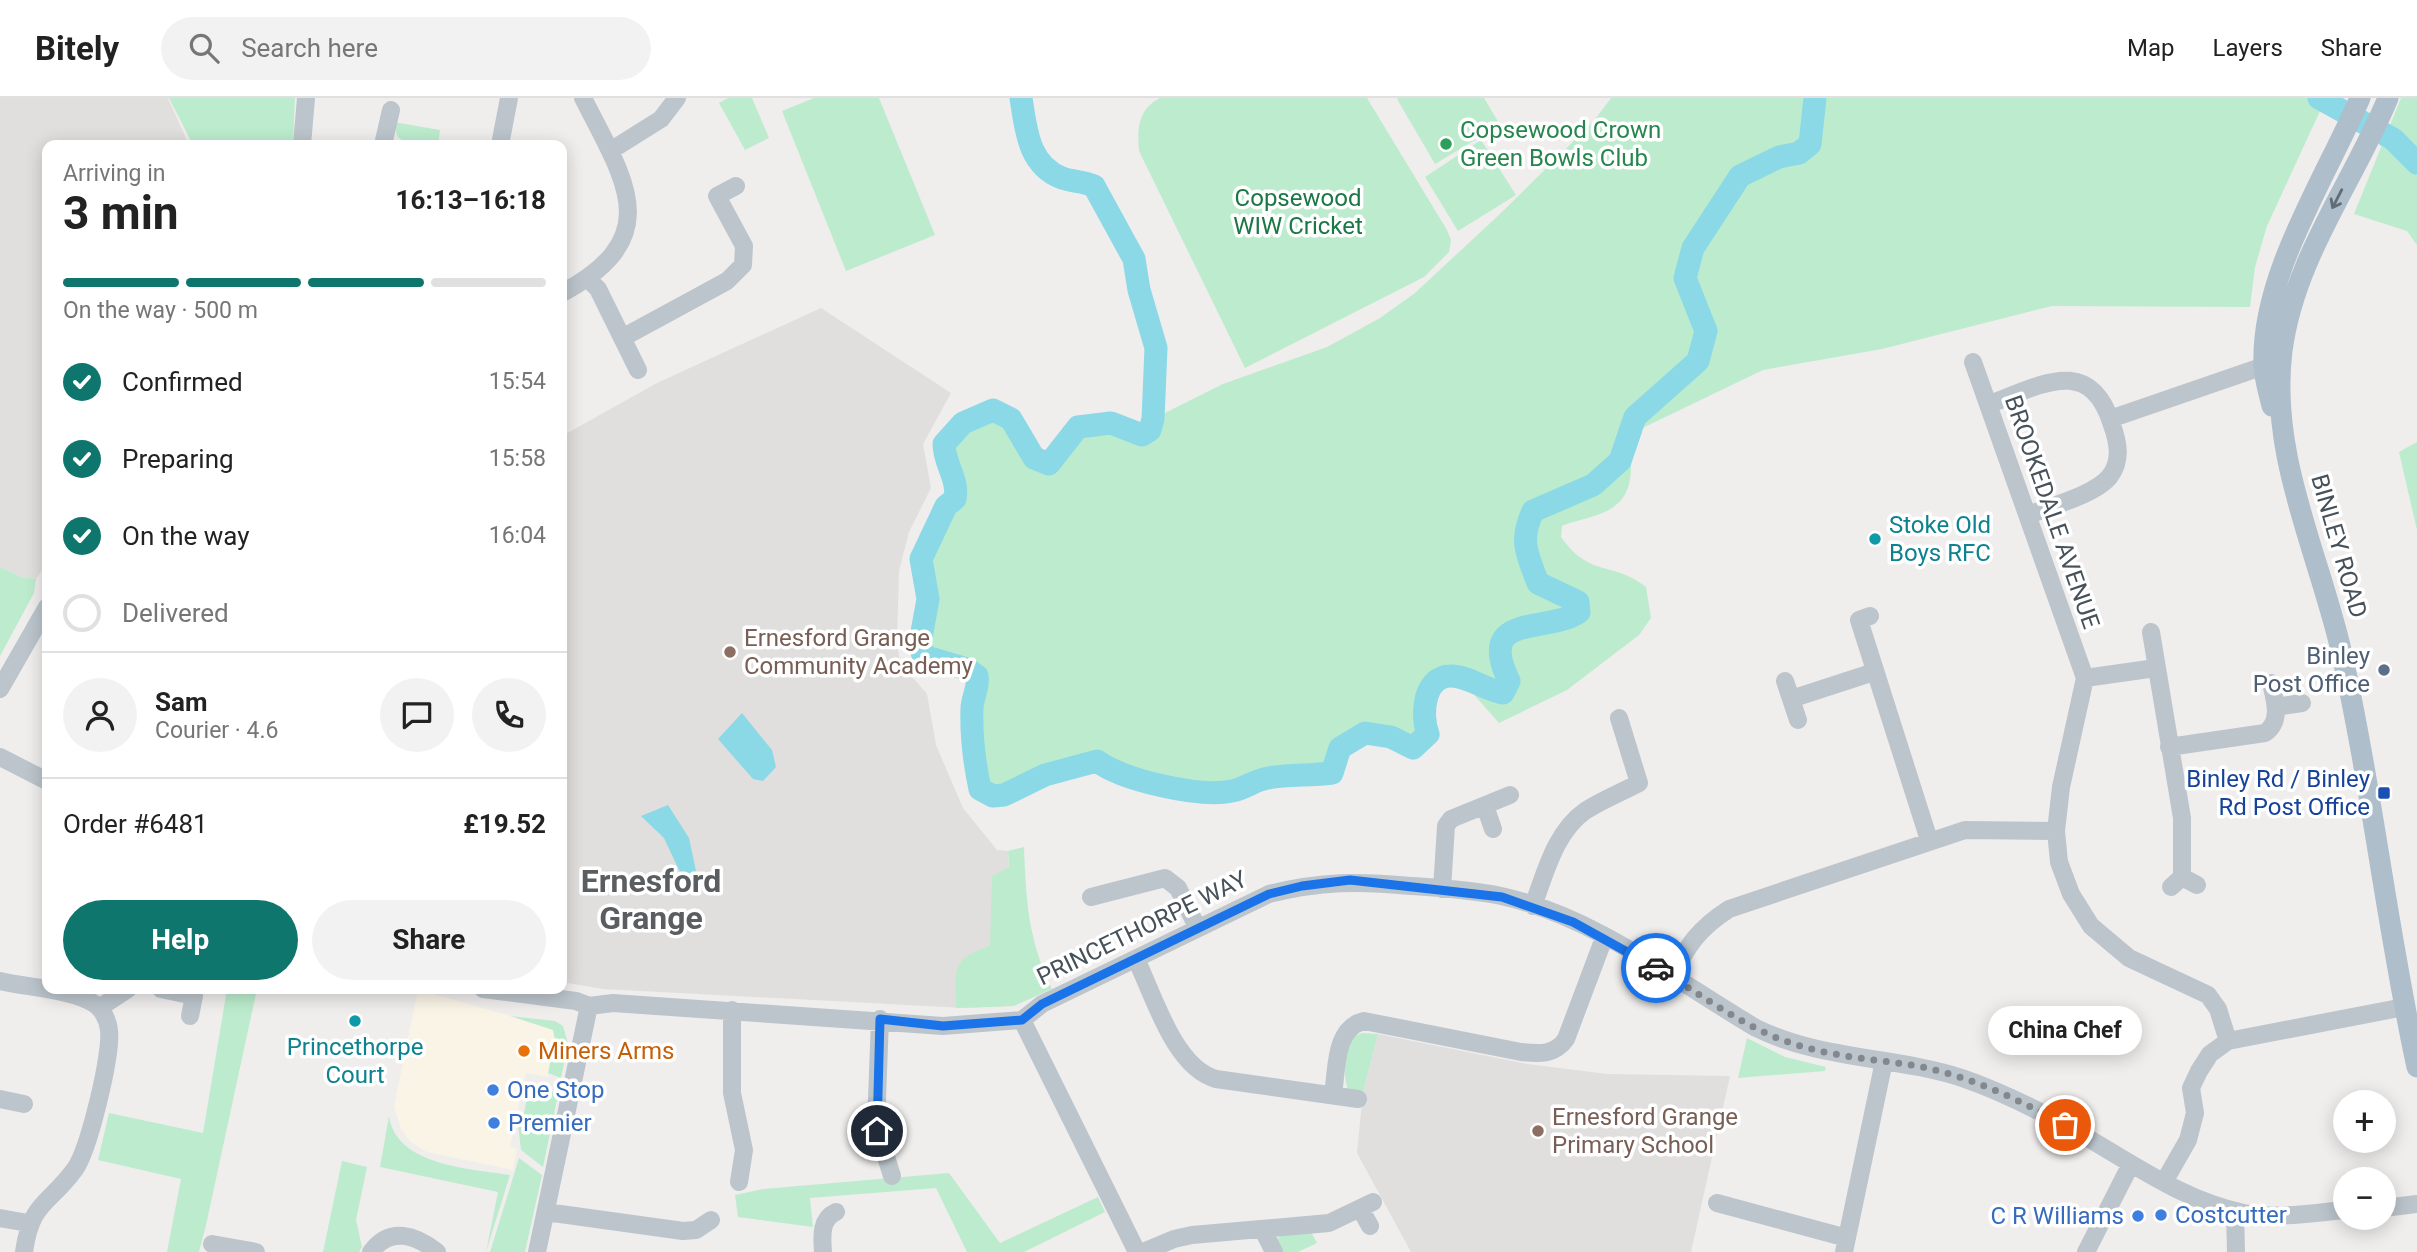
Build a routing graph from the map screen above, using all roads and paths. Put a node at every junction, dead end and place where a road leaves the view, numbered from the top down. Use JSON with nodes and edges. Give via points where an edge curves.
{"nodes":[{"id":1,"x":306,"y":98,"type":"edge"},
{"id":2,"x":509,"y":98,"type":"edge"},
{"id":3,"x":583,"y":98,"type":"edge"},
{"id":4,"x":677,"y":98,"type":"edge"},
{"id":5,"x":2360,"y":99,"type":"edge"},
{"id":6,"x":2385,"y":104,"type":"edge"},
{"id":7,"x":391,"y":110,"type":"dead end"},
{"id":8,"x":302,"y":140,"type":"edge"},
{"id":9,"x":384,"y":140,"type":"edge"},
{"id":10,"x":501,"y":140,"type":"edge"},
{"id":11,"x":610,"y":151,"type":"junction"},
{"id":12,"x":736,"y":186,"type":"dead end"},
{"id":13,"x":587,"y":278,"type":"junction"},
{"id":14,"x":567,"y":290,"type":"edge"},
{"id":15,"x":622,"y":338,"type":"junction"},
{"id":16,"x":1973,"y":362,"type":"dead end"},
{"id":17,"x":2264,"y":366,"type":"junction"},
{"id":18,"x":638,"y":370,"type":"dead end"},
{"id":19,"x":2281,"y":380,"type":"junction"},
{"id":20,"x":1990,"y":404,"type":"junction"},
{"id":21,"x":2110,"y":419,"type":"junction"},
{"id":22,"x":2284,"y":449,"type":"junction"},
{"id":23,"x":2028,"y":516,"type":"junction"},
{"id":24,"x":42,"y":616,"type":"edge"},
{"id":25,"x":1870,"y":616,"type":"dead end"},
{"id":26,"x":2151,"y":632,"type":"dead end"},
{"id":27,"x":2156,"y":668,"type":"junction"},
{"id":28,"x":1874,"y":672,"type":"junction"},
{"id":29,"x":2085,"y":678,"type":"junction"},
{"id":30,"x":2272,"y":683,"type":"dead end"},
{"id":31,"x":0,"y":689,"type":"edge"},
{"id":32,"x":2302,"y":703,"type":"dead end"},
{"id":33,"x":2276,"y":707,"type":"junction"},
{"id":34,"x":1619,"y":718,"type":"dead end"},
{"id":35,"x":1798,"y":720,"type":"dead end"},
{"id":36,"x":2169,"y":747,"type":"junction"},
{"id":37,"x":0,"y":757,"type":"edge"},
{"id":38,"x":42,"y":778,"type":"edge"},
{"id":39,"x":1510,"y":795,"type":"dead end"},
{"id":40,"x":1485,"y":806,"type":"junction"},
{"id":41,"x":1493,"y":829,"type":"dead end"},
{"id":42,"x":2056,"y":831,"type":"junction"},
{"id":43,"x":1929,"y":840,"type":"junction"},
{"id":44,"x":2184,"y":883,"type":"dead end"},
{"id":45,"x":1442,"y":889,"type":"junction"},
{"id":46,"x":1088,"y":899,"type":"dead end"},
{"id":47,"x":1533,"y":906,"type":"junction"},
{"id":48,"x":1196,"y":928,"type":"junction"},
{"id":49,"x":1604,"y":938,"type":"junction"},
{"id":50,"x":1136,"y":959,"type":"junction"},
{"id":51,"x":1671,"y":976,"type":"junction"},
{"id":52,"x":0,"y":983,"type":"edge"},
{"id":53,"x":42,"y":991,"type":"edge"},
{"id":54,"x":61,"y":994,"type":"edge"},
{"id":55,"x":120,"y":994,"type":"edge"},
{"id":56,"x":184,"y":994,"type":"edge"},
{"id":57,"x":522,"y":994,"type":"edge"},
{"id":58,"x":589,"y":1006,"type":"junction"},
{"id":59,"x":2404,"y":1007,"type":"junction"},
{"id":60,"x":99,"y":1008,"type":"junction"},
{"id":61,"x":732,"y":1010,"type":"junction"},
{"id":62,"x":190,"y":1016,"type":"dead end"},
{"id":63,"x":880,"y":1019,"type":"junction"},
{"id":64,"x":1022,"y":1020,"type":"junction"},
{"id":65,"x":2228,"y":1041,"type":"junction"},
{"id":66,"x":1884,"y":1061,"type":"junction"},
{"id":67,"x":2417,"y":1067,"type":"edge"},
{"id":68,"x":1333,"y":1095,"type":"junction"},
{"id":69,"x":0,"y":1099,"type":"edge"},
{"id":70,"x":1358,"y":1099,"type":"dead end"},
{"id":71,"x":24,"y":1104,"type":"dead end"},
{"id":72,"x":2132,"y":1164,"type":"junction"},
{"id":73,"x":892,"y":1176,"type":"dead end"},
{"id":74,"x":739,"y":1182,"type":"dead end"},
{"id":75,"x":2164,"y":1182,"type":"junction"},
{"id":76,"x":1717,"y":1203,"type":"dead end"},
{"id":77,"x":2417,"y":1205,"type":"edge"},
{"id":78,"x":2396,"y":1207,"type":"edge"},
{"id":79,"x":2235,"y":1211,"type":"junction"},
{"id":80,"x":2333,"y":1211,"type":"edge"},
{"id":81,"x":546,"y":1212,"type":"junction"},
{"id":82,"x":836,"y":1212,"type":"dead end"},
{"id":83,"x":0,"y":1218,"type":"edge"},
{"id":84,"x":711,"y":1220,"type":"dead end"},
{"id":85,"x":28,"y":1223,"type":"junction"},
{"id":86,"x":1370,"y":1226,"type":"dead end"},
{"id":87,"x":1263,"y":1230,"type":"junction"},
{"id":88,"x":212,"y":1244,"type":"dead end"},
{"id":89,"x":1845,"y":1245,"type":"edge"},
{"id":90,"x":24,"y":1252,"type":"edge"},
{"id":91,"x":256,"y":1252,"type":"edge"},
{"id":92,"x":371,"y":1252,"type":"edge"},
{"id":93,"x":437,"y":1252,"type":"edge"},
{"id":94,"x":537,"y":1252,"type":"edge"},
{"id":95,"x":823,"y":1252,"type":"edge"},
{"id":96,"x":1137,"y":1252,"type":"edge"},
{"id":97,"x":1143,"y":1252,"type":"edge"},
{"id":98,"x":1274,"y":1252,"type":"edge"},
{"id":99,"x":2086,"y":1252,"type":"edge"},
{"id":100,"x":2236,"y":1252,"type":"edge"}],
"edges":[{"from":1,"to":8,"type":"street"},
{"from":2,"to":10,"type":"street"},
{"from":3,"to":11,"type":"street"},
{"from":4,"to":11,"type":"street","via":[[661,119]]},
{"from":5,"to":17,"type":"main road","via":[[2291,245],[2272,302]]},
{"from":6,"to":19,"type":"main road","name":"BINLEY ROAD","one_way":true,"via":[[2300,278],[2282,351]]},
{"from":7,"to":9,"type":"street"},
{"from":11,"to":13,"type":"street","via":[[625,186],[627,228],[619,248]]},
{"from":12,"to":15,"type":"street","via":[[717,196],[744,246],[743,265],[727,281]]},
{"from":13,"to":14,"type":"street"},
{"from":13,"to":15,"type":"street"},
{"from":15,"to":18,"type":"street"},
{"from":16,"to":20,"type":"street","name":"BROOKEDALE AVENUE"},
{"from":17,"to":19,"type":"street"},
{"from":17,"to":21,"type":"street"},
{"from":17,"to":22,"type":"main road"},
{"from":19,"to":22,"type":"main road","name":"BINLEY ROAD"},
{"from":20,"to":21,"type":"street","via":[[2062,379],[2075,380],[2097,392]]},
{"from":20,"to":23,"type":"street","name":"BROOKEDALE AVENUE"},
{"from":21,"to":23,"type":"street","via":[[2118,451],[2110,477],[2099,487]]},
{"from":22,"to":59,"type":"main road","name":"BINLEY ROAD","via":[[2341,650]]},
{"from":23,"to":29,"type":"street","name":"BROOKEDALE AVENUE"},
{"from":24,"to":31,"type":"street"},
{"from":25,"to":28,"type":"street","via":[[1859,620]]},
{"from":26,"to":27,"type":"street"},
{"from":27,"to":29,"type":"street"},
{"from":27,"to":36,"type":"street"},
{"from":28,"to":35,"type":"street","via":[[1788,690]]},
{"from":28,"to":43,"type":"street"},
{"from":29,"to":42,"type":"street"},
{"from":30,"to":33,"type":"street"},
{"from":32,"to":33,"type":"street"},
{"from":33,"to":36,"type":"street","via":[[2270,729],[2258,735]]},
{"from":34,"to":47,"type":"street","via":[[1639,783],[1585,811],[1569,825]]},
{"from":36,"to":44,"type":"street","via":[[2182,818]]},
{"from":37,"to":38,"type":"street"},
{"from":39,"to":40,"type":"street"},
{"from":40,"to":41,"type":"street"},
{"from":40,"to":45,"type":"street","via":[[1451,819],[1446,826]]},
{"from":42,"to":43,"type":"street","via":[[1965,830]]},
{"from":42,"to":65,"type":"street","via":[[2059,862],[2071,894],[2091,926],[2129,958],[2208,995],[2218,1009]]},
{"from":43,"to":51,"type":"street","via":[[1729,909],[1705,925]]},
{"from":45,"to":47,"type":"street","name":"PRINCETHORPE WAY"},
{"from":45,"to":48,"type":"street","name":"PRINCETHORPE WAY","via":[[1350,880],[1302,886],[1269,894]]},
{"from":46,"to":48,"type":"street","via":[[1165,878],[1178,888]]},
{"from":47,"to":49,"type":"street","name":"PRINCETHORPE WAY"},
{"from":48,"to":50,"type":"street","name":"PRINCETHORPE WAY"},
{"from":49,"to":51,"type":"street","name":"PRINCETHORPE WAY"},
{"from":49,"to":68,"type":"street","via":[[1566,1039],[1555,1051],[1521,1052],[1364,1021],[1350,1027],[1343,1037]]},
{"from":50,"to":64,"type":"street","name":"PRINCETHORPE WAY","via":[[1042,1004]]},
{"from":50,"to":68,"type":"street","via":[[1179,1049],[1200,1073]]},
{"from":51,"to":66,"type":"street","name":"PRINCETHORPE WAY","via":[[1787,1042]]},
{"from":52,"to":53,"type":"street"},
{"from":54,"to":60,"type":"street","via":[[83,998]]},
{"from":55,"to":60,"type":"street"},
{"from":56,"to":62,"type":"street","via":[[202,998]]},
{"from":57,"to":58,"type":"street","name":"PRINCETHORPE WAY"},
{"from":58,"to":61,"type":"street","name":"PRINCETHORPE WAY","via":[[613,1003]]},
{"from":58,"to":81,"type":"street"},
{"from":59,"to":65,"type":"street"},
{"from":59,"to":67,"type":"main road","name":"BINLEY ROAD"},
{"from":60,"to":85,"type":"street","via":[[109,1038],[83,1154]]},
{"from":61,"to":63,"type":"street","name":"PRINCETHORPE WAY"},
{"from":61,"to":74,"type":"street","via":[[732,1093],[744,1150]]},
{"from":63,"to":64,"type":"street","name":"PRINCETHORPE WAY","via":[[943,1026]]},
{"from":63,"to":73,"type":"street","via":[[876,1125]]},
{"from":64,"to":96,"type":"street"},
{"from":65,"to":75,"type":"street","via":[[2210,1054],[2191,1088],[2194,1114],[2188,1140]]},
{"from":66,"to":72,"type":"street","name":"PRINCETHORPE WAY","via":[[1938,1071],[2011,1097]]},
{"from":66,"to":89,"type":"street"},
{"from":68,"to":70,"type":"street"},
{"from":69,"to":71,"type":"street"},
{"from":72,"to":75,"type":"street","name":"PRINCETHORPE WAY"},
{"from":72,"to":99,"type":"street"},
{"from":75,"to":79,"type":"street","name":"PRINCETHORPE WAY"},
{"from":76,"to":89,"type":"street"},
{"from":77,"to":78,"type":"street"},
{"from":79,"to":80,"type":"street","name":"PRINCETHORPE WAY","via":[[2271,1215]]},
{"from":79,"to":100,"type":"street"},
{"from":81,"to":84,"type":"street","via":[[683,1231],[696,1230]]},
{"from":81,"to":94,"type":"street"},
{"from":82,"to":95,"type":"street","via":[[825,1223]]},
{"from":83,"to":85,"type":"street"},
{"from":85,"to":90,"type":"street"},
{"from":86,"to":87,"type":"street","via":[[1367,1206],[1329,1223]]},
{"from":87,"to":97,"type":"street","via":[[1174,1238]]},
{"from":87,"to":98,"type":"street"},
{"from":88,"to":91,"type":"street"},
{"from":92,"to":93,"type":"street","via":[[384,1239],[406,1235],[425,1241]]}]}
